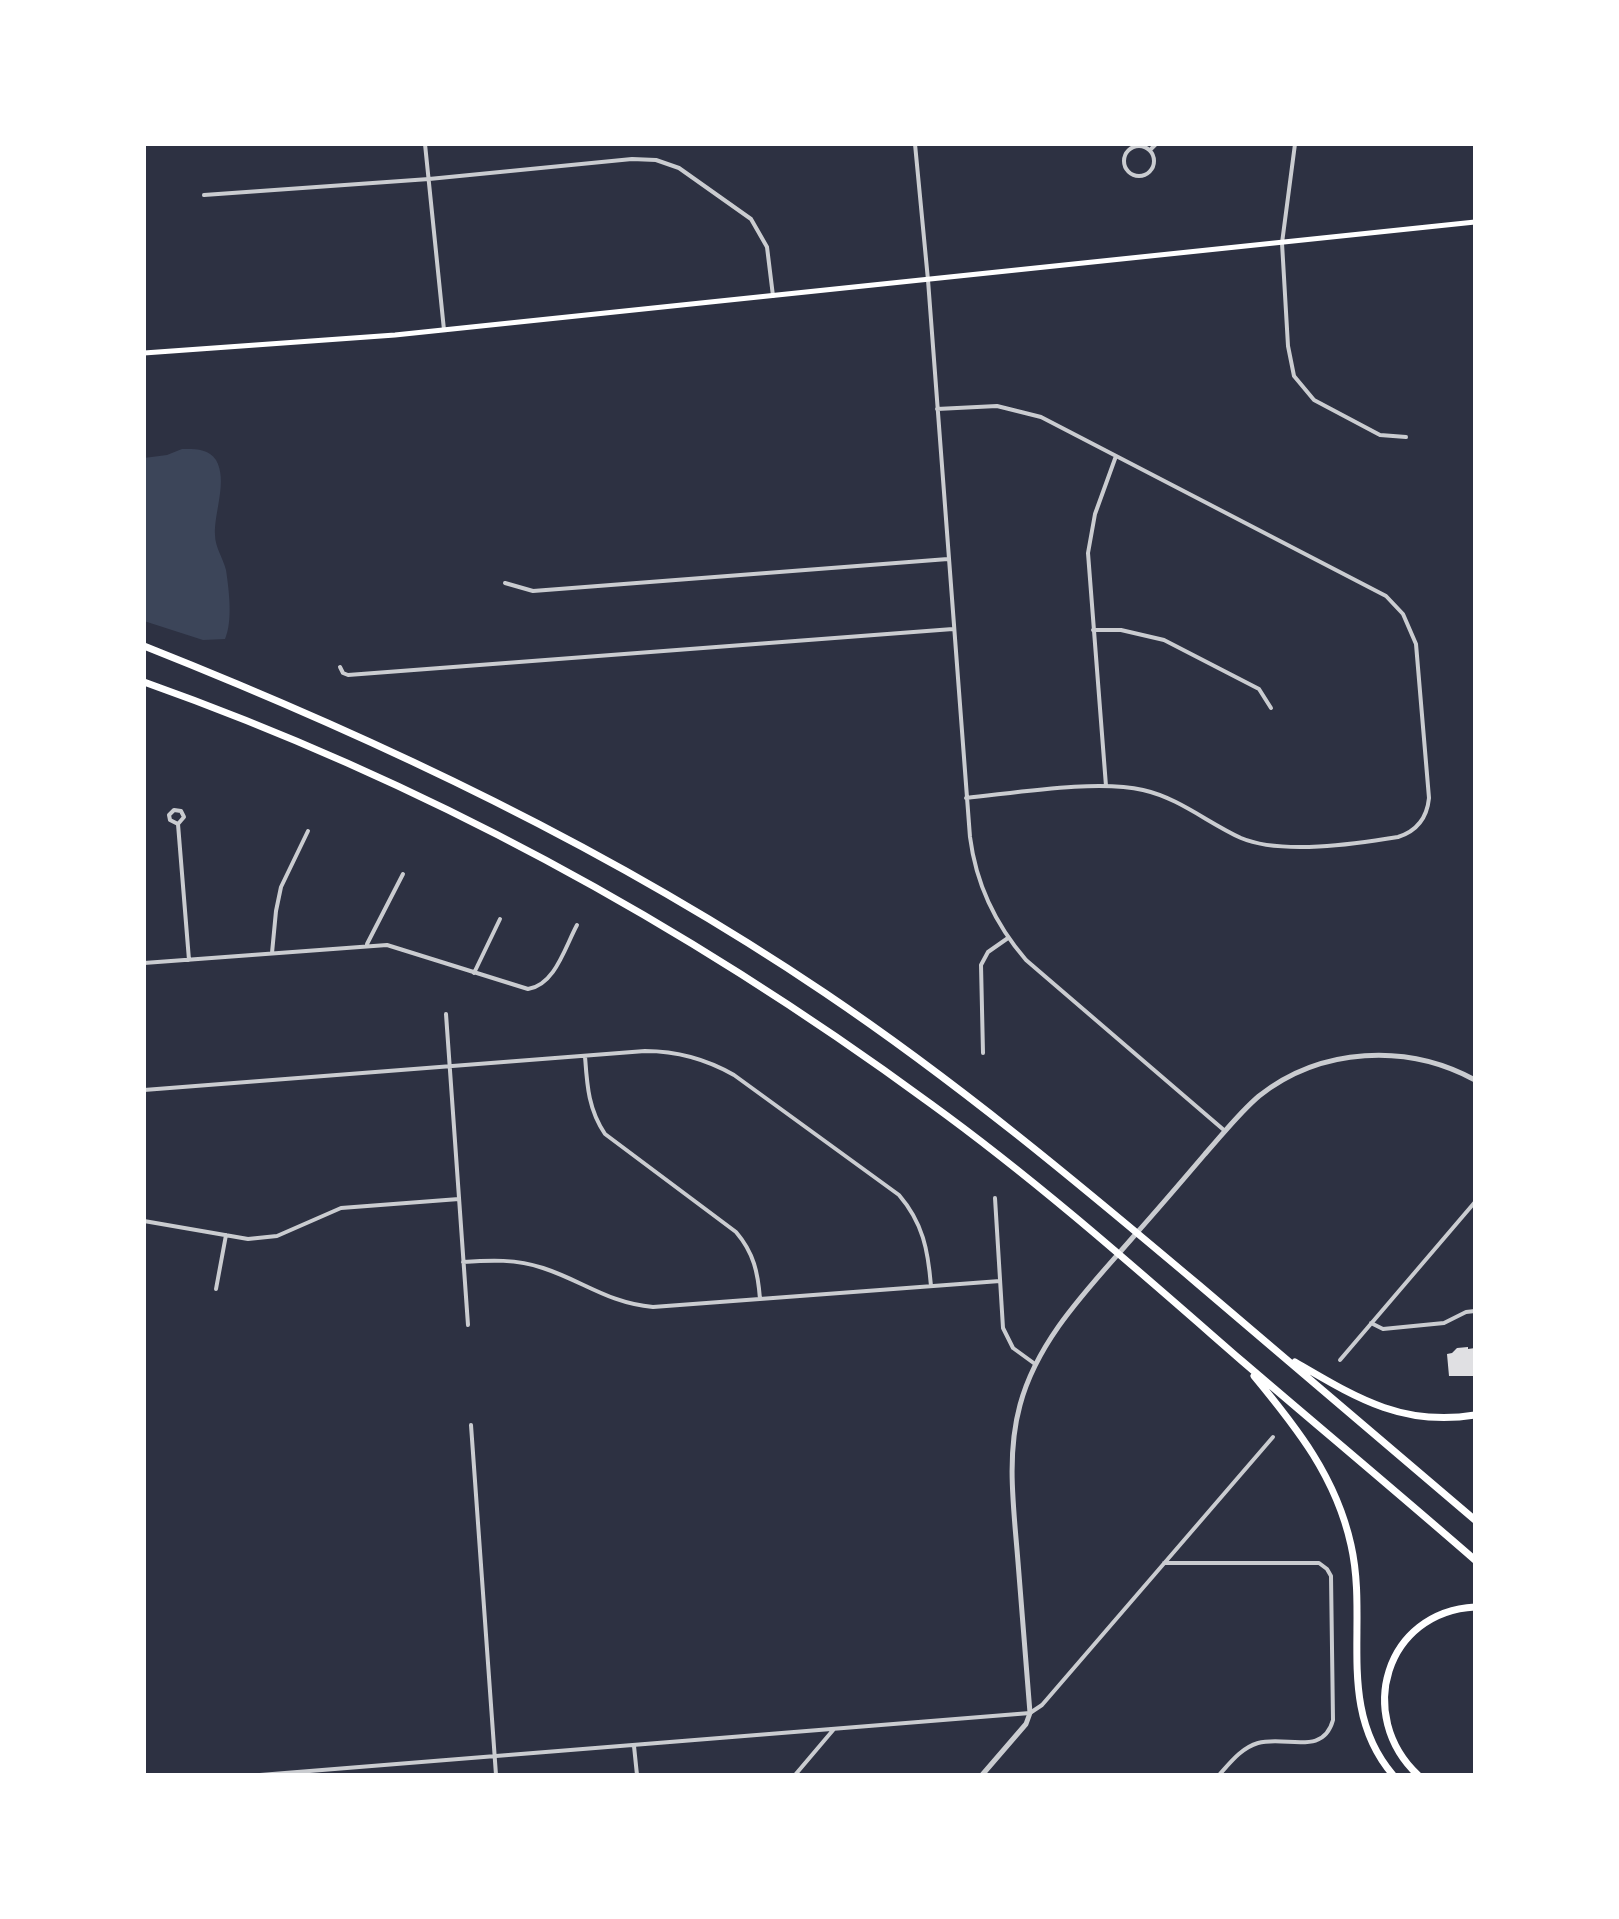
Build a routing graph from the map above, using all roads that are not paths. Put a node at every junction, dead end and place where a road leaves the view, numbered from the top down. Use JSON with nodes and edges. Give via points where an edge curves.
{"nodes":[{"id":1,"x":425,"y":144,"type":"edge"},
{"id":2,"x":915,"y":144,"type":"edge"},
{"id":3,"x":1156,"y":144,"type":"edge"},
{"id":4,"x":1294,"y":144,"type":"edge"},
{"id":5,"x":1150,"y":150,"type":"junction"},
{"id":6,"x":429,"y":179,"type":"junction"},
{"id":7,"x":204,"y":195,"type":"dead end"},
{"id":8,"x":1475,"y":222,"type":"edge"},
{"id":9,"x":1282,"y":243,"type":"junction"},
{"id":10,"x":928,"y":280,"type":"junction"},
{"id":11,"x":773,"y":296,"type":"junction"},
{"id":12,"x":444,"y":330,"type":"junction"},
{"id":13,"x":144,"y":353,"type":"edge"},
{"id":14,"x":937,"y":409,"type":"junction"},
{"id":15,"x":1406,"y":437,"type":"dead end"},
{"id":16,"x":1116,"y":456,"type":"junction"},
{"id":17,"x":948,"y":559,"type":"junction"},
{"id":18,"x":505,"y":583,"type":"dead end"},
{"id":19,"x":953,"y":629,"type":"junction"},
{"id":20,"x":1093,"y":630,"type":"junction"},
{"id":21,"x":144,"y":646,"type":"edge"},
{"id":22,"x":340,"y":667,"type":"dead end"},
{"id":23,"x":144,"y":682,"type":"edge"},
{"id":24,"x":1271,"y":708,"type":"dead end"},
{"id":25,"x":1106,"y":786,"type":"junction"},
{"id":26,"x":966,"y":798,"type":"junction"},
{"id":27,"x":178,"y":824,"type":"dead end"},
{"id":28,"x":308,"y":831,"type":"dead end"},
{"id":29,"x":403,"y":874,"type":"dead end"},
{"id":30,"x":500,"y":919,"type":"dead end"},
{"id":31,"x":577,"y":925,"type":"dead end"},
{"id":32,"x":1008,"y":938,"type":"junction"},
{"id":33,"x":367,"y":944,"type":"junction"},
{"id":34,"x":272,"y":953,"type":"junction"},
{"id":35,"x":189,"y":960,"type":"junction"},
{"id":36,"x":144,"y":963,"type":"edge"},
{"id":37,"x":474,"y":973,"type":"junction"},
{"id":38,"x":446,"y":1014,"type":"dead end"},
{"id":39,"x":983,"y":1053,"type":"dead end"},
{"id":40,"x":585,"y":1056,"type":"junction"},
{"id":41,"x":449,"y":1067,"type":"junction"},
{"id":42,"x":1475,"y":1080,"type":"edge"},
{"id":43,"x":144,"y":1090,"type":"edge"},
{"id":44,"x":1225,"y":1131,"type":"junction"},
{"id":45,"x":995,"y":1198,"type":"dead end"},
{"id":46,"x":459,"y":1199,"type":"junction"},
{"id":47,"x":1475,"y":1202,"type":"edge"},
{"id":48,"x":144,"y":1221,"type":"edge"},
{"id":49,"x":226,"y":1235,"type":"junction"},
{"id":50,"x":463,"y":1262,"type":"junction"},
{"id":51,"x":1000,"y":1281,"type":"junction"},
{"id":52,"x":931,"y":1286,"type":"junction"},
{"id":53,"x":216,"y":1289,"type":"dead end"},
{"id":54,"x":760,"y":1299,"type":"junction"},
{"id":55,"x":1475,"y":1311,"type":"edge"},
{"id":56,"x":1371,"y":1323,"type":"junction"},
{"id":57,"x":468,"y":1325,"type":"dead end"},
{"id":58,"x":1279,"y":1353,"type":"junction"},
{"id":59,"x":1340,"y":1360,"type":"dead end"},
{"id":60,"x":1243,"y":1361,"type":"junction"},
{"id":61,"x":1035,"y":1364,"type":"junction"},
{"id":62,"x":1475,"y":1415,"type":"edge"},
{"id":63,"x":471,"y":1425,"type":"dead end"},
{"id":64,"x":1273,"y":1437,"type":"dead end"},
{"id":65,"x":1475,"y":1520,"type":"edge"},
{"id":66,"x":1475,"y":1560,"type":"edge"},
{"id":67,"x":1164,"y":1563,"type":"junction"},
{"id":68,"x":1475,"y":1607,"type":"edge"},
{"id":69,"x":1030,"y":1713,"type":"junction"},
{"id":70,"x":834,"y":1729,"type":"junction"},
{"id":71,"x":634,"y":1745,"type":"junction"},
{"id":72,"x":495,"y":1756,"type":"junction"},
{"id":73,"x":362,"y":1766,"type":"junction"},
{"id":74,"x":260,"y":1775,"type":"edge"},
{"id":75,"x":362,"y":1775,"type":"edge"},
{"id":76,"x":496,"y":1775,"type":"edge"},
{"id":77,"x":637,"y":1775,"type":"edge"},
{"id":78,"x":795,"y":1775,"type":"edge"},
{"id":79,"x":982,"y":1775,"type":"edge"},
{"id":80,"x":1219,"y":1775,"type":"edge"},
{"id":81,"x":1393,"y":1775,"type":"edge"},
{"id":82,"x":1418,"y":1775,"type":"edge"}],
"edges":[{"from":1,"to":6,"type":"street"},
{"from":2,"to":10,"type":"street"},
{"from":3,"to":5,"type":"street"},
{"from":4,"to":9,"type":"street"},
{"from":5,"to":5,"type":"street","via":[[1154,163],[1149,172],[1138,176],[1129,171],[1129,150]]},
{"from":6,"to":7,"type":"street"},
{"from":6,"to":11,"type":"street","via":[[632,159],[668,163],[756,226],[767,247]]},
{"from":6,"to":12,"type":"street"},
{"from":8,"to":9,"type":"main road"},
{"from":9,"to":10,"type":"main road"},
{"from":9,"to":15,"type":"street","via":[[1294,376],[1314,400],[1380,435]]},
{"from":10,"to":11,"type":"main road"},
{"from":10,"to":14,"type":"street"},
{"from":11,"to":12,"type":"main road"},
{"from":12,"to":13,"type":"main road"},
{"from":14,"to":16,"type":"street","via":[[1020,410]]},
{"from":14,"to":17,"type":"street"},
{"from":16,"to":20,"type":"street","via":[[1095,514],[1088,553]]},
{"from":16,"to":25,"type":"street","via":[[1372,587],[1400,610],[1418,656],[1429,798],[1421,822],[1408,834],[1279,847],[1243,839],[1162,796]]},
{"from":17,"to":18,"type":"street","via":[[533,591]]},
{"from":17,"to":19,"type":"street"},
{"from":19,"to":22,"type":"street","via":[[348,675]]},
{"from":19,"to":26,"type":"street"},
{"from":20,"to":24,"type":"street","via":[[1164,640],[1259,689]]},
{"from":20,"to":25,"type":"street"},
{"from":21,"to":58,"type":"highway","via":[[273,698],[485,796],[623,869],[757,949],[1004,1123]]},
{"from":23,"to":60,"type":"highway","via":[[402,788],[687,940],[805,1015],[986,1145]]},
{"from":25,"to":26,"type":"street"},
{"from":26,"to":32,"type":"street","via":[[979,880]]},
{"from":27,"to":35,"type":"street"},
{"from":28,"to":34,"type":"street","via":[[281,887]]},
{"from":29,"to":33,"type":"street"},
{"from":30,"to":37,"type":"street"},
{"from":31,"to":37,"type":"street","via":[[549,979],[539,987],[523,988]]},
{"from":32,"to":39,"type":"street","via":[[988,952],[980,968]]},
{"from":32,"to":44,"type":"street","via":[[1038,971]]},
{"from":33,"to":34,"type":"street"},
{"from":33,"to":37,"type":"street","via":[[387,945]]},
{"from":34,"to":35,"type":"street"},
{"from":35,"to":36,"type":"street"},
{"from":38,"to":41,"type":"street"},
{"from":40,"to":41,"type":"street"},
{"from":40,"to":52,"type":"street","via":[[645,1051],[685,1055],[727,1071],[899,1195],[922,1231]]},
{"from":40,"to":54,"type":"street","via":[[591,1108],[605,1134],[736,1232],[752,1256]]},
{"from":41,"to":43,"type":"street"},
{"from":41,"to":46,"type":"street"},
{"from":42,"to":44,"type":"street","via":[[1416,1058],[1347,1057],[1304,1069],[1273,1086]]},
{"from":44,"to":61,"type":"street","via":[[1059,1326]]},
{"from":45,"to":51,"type":"street"},
{"from":46,"to":49,"type":"street","via":[[346,1207],[277,1236]]},
{"from":46,"to":50,"type":"street"},
{"from":47,"to":56,"type":"street"},
{"from":48,"to":49,"type":"street"},
{"from":49,"to":53,"type":"street"},
{"from":50,"to":54,"type":"street","via":[[525,1263],[633,1305],[661,1308]]},
{"from":50,"to":57,"type":"street"},
{"from":51,"to":52,"type":"street"},
{"from":51,"to":61,"type":"street","via":[[1006,1336]]},
{"from":52,"to":54,"type":"street"},
{"from":55,"to":56,"type":"street","via":[[1444,1323],[1383,1329]]},
{"from":56,"to":59,"type":"street"},
{"from":58,"to":62,"type":"highway","via":[[1387,1410],[1430,1418]]},
{"from":58,"to":65,"type":"highway"},
{"from":60,"to":66,"type":"highway"},
{"from":60,"to":81,"type":"highway","via":[[1308,1444],[1340,1507],[1356,1580],[1360,1713],[1374,1750]]},
{"from":61,"to":69,"type":"street","via":[[1020,1405],[1013,1462]]},
{"from":63,"to":72,"type":"street"},
{"from":64,"to":67,"type":"street"},
{"from":67,"to":69,"type":"street"},
{"from":67,"to":80,"type":"street","via":[[1319,1563],[1331,1578],[1330,1732],[1319,1741],[1257,1743]]},
{"from":68,"to":82,"type":"highway","via":[[1451,1610],[1424,1624],[1390,1666],[1384,1697],[1387,1727]]},
{"from":69,"to":70,"type":"street"},
{"from":69,"to":79,"type":"street"},
{"from":70,"to":71,"type":"street"},
{"from":70,"to":78,"type":"street"},
{"from":71,"to":72,"type":"street"},
{"from":71,"to":77,"type":"street"},
{"from":72,"to":73,"type":"street"},
{"from":72,"to":76,"type":"street"},
{"from":73,"to":74,"type":"street"},
{"from":73,"to":75,"type":"street"}]}
